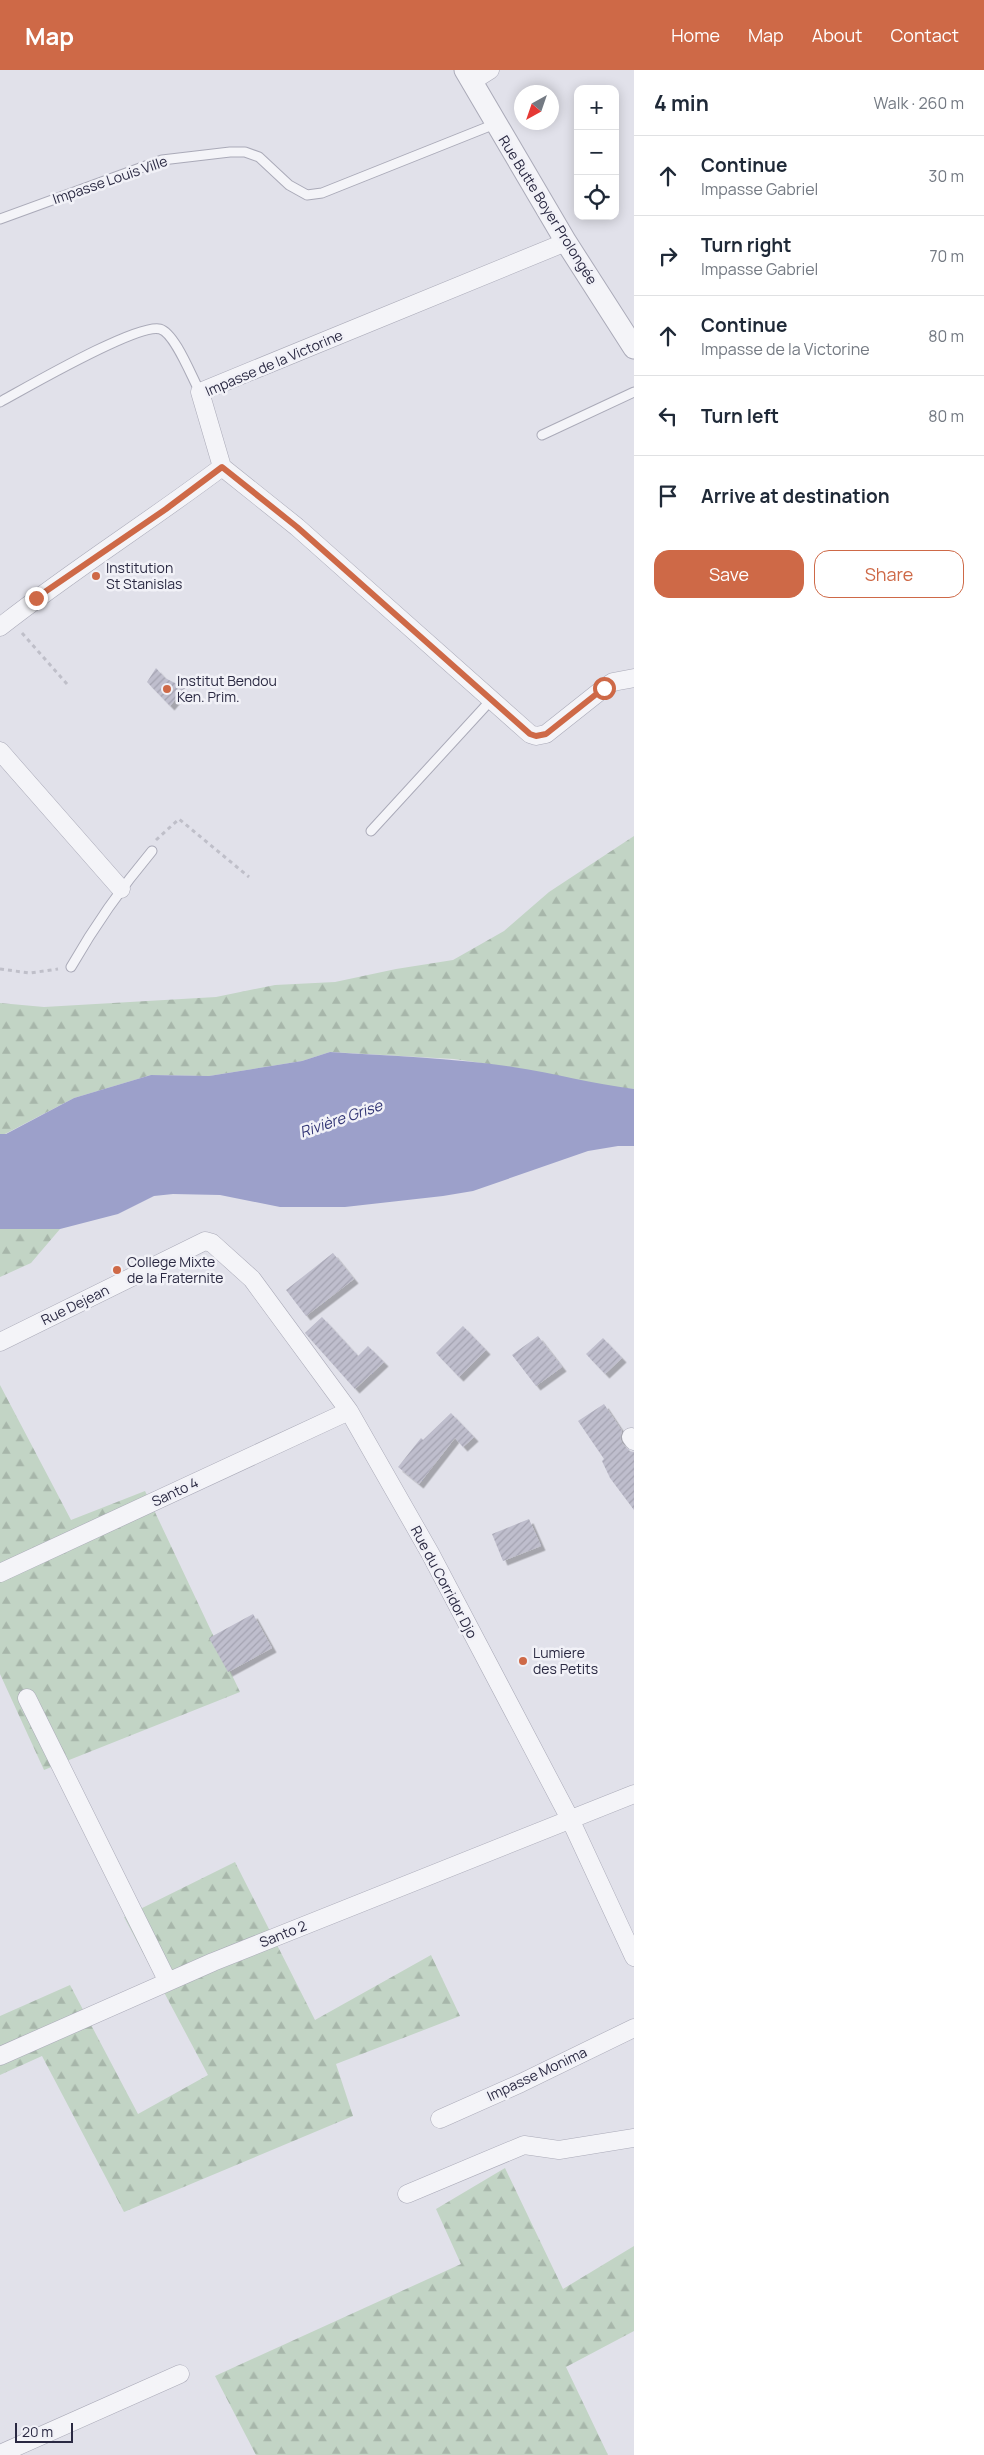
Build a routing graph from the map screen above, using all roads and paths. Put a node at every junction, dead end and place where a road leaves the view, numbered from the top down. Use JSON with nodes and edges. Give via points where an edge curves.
{"nodes":[{"id":1,"x":490,"y":70,"type":"edge"},
{"id":2,"x":468,"y":76,"type":"edge"},
{"id":3,"x":495,"y":124,"type":"junction"},
{"id":4,"x":0,"y":219,"type":"edge"},
{"id":5,"x":566,"y":242,"type":"junction"},
{"id":6,"x":634,"y":348,"type":"edge"},
{"id":7,"x":200,"y":392,"type":"junction"},
{"id":8,"x":634,"y":392,"type":"edge"},
{"id":9,"x":0,"y":402,"type":"edge"},
{"id":10,"x":542,"y":435,"type":"dead end"},
{"id":11,"x":222,"y":467,"type":"junction"},
{"id":12,"x":5,"y":623,"type":"edge"},
{"id":13,"x":634,"y":678,"type":"edge"},
{"id":14,"x":68,"y":684,"type":"dead end"},
{"id":15,"x":492,"y":699,"type":"junction"},
{"id":16,"x":0,"y":751,"type":"edge"},
{"id":17,"x":371,"y":831,"type":"dead end"},
{"id":18,"x":152,"y":851,"type":"joint"},
{"id":19,"x":249,"y":878,"type":"dead end"},
{"id":20,"x":121,"y":889,"type":"junction"},
{"id":21,"x":72,"y":967,"type":"joint"},
{"id":22,"x":0,"y":969,"type":"edge"},
{"id":23,"x":205,"y":1241,"type":"joint"},
{"id":24,"x":0,"y":1342,"type":"edge"},
{"id":25,"x":349,"y":1411,"type":"junction"},
{"id":26,"x":0,"y":1573,"type":"edge"},
{"id":27,"x":27,"y":1698,"type":"dead end"},
{"id":28,"x":634,"y":1794,"type":"edge"},
{"id":29,"x":570,"y":1819,"type":"junction"},
{"id":30,"x":634,"y":1957,"type":"edge"},
{"id":31,"x":168,"y":1982,"type":"junction"},
{"id":32,"x":634,"y":2028,"type":"edge"},
{"id":33,"x":0,"y":2056,"type":"edge"},
{"id":34,"x":440,"y":2119,"type":"dead end"},
{"id":35,"x":634,"y":2138,"type":"edge"},
{"id":36,"x":407,"y":2194,"type":"dead end"},
{"id":37,"x":180,"y":2374,"type":"dead end"},
{"id":38,"x":2,"y":2449,"type":"edge"}],
"edges":[{"from":1,"to":2,"type":"street"},
{"from":2,"to":3,"type":"street","name":"Rue Butte Boyer Prolongée"},
{"from":3,"to":4,"type":"lane","name":"Impasse Louis Ville","via":[[322,194],[307,195],[289,185],[259,157],[245,152],[230,152],[162,160]]},
{"from":3,"to":5,"type":"street","name":"Rue Butte Boyer Prolongée"},
{"from":5,"to":6,"type":"street","name":"Rue Butte Boyer Prolongée"},
{"from":5,"to":7,"type":"street","name":"Impasse de la Victorine"},
{"from":7,"to":9,"type":"lane","via":[[172,337],[160,329],[147,329],[123,338]]},
{"from":7,"to":11,"type":"street","name":"Impasse de la Victorine"},
{"from":8,"to":10,"type":"lane"},
{"from":11,"to":12,"type":"street"},
{"from":11,"to":15,"type":"street","via":[[297,527]]},
{"from":12,"to":14,"type":"path"},
{"from":13,"to":15,"type":"street","via":[[613,682],[542,736],[530,734]]},
{"from":15,"to":17,"type":"lane"},
{"from":16,"to":20,"type":"street"},
{"from":18,"to":19,"type":"path","via":[[156,840],[179,819]]},
{"from":18,"to":20,"type":"lane"},
{"from":20,"to":21,"type":"lane"},
{"from":21,"to":22,"type":"path","via":[[30,973]]},
{"from":23,"to":24,"type":"street","name":"Rue Dejean"},
{"from":23,"to":25,"type":"street","name":"Rue du Corridor Djo","via":[[212,1243],[252,1279]]},
{"from":25,"to":26,"type":"street","name":"Santo 4"},
{"from":25,"to":29,"type":"street","name":"Rue du Corridor Djo","via":[[430,1553]]},
{"from":27,"to":31,"type":"street"},
{"from":28,"to":29,"type":"street","name":"Santo 2"},
{"from":29,"to":30,"type":"street","name":"Rue du Corridor Djo"},
{"from":29,"to":31,"type":"street","name":"Santo 2"},
{"from":31,"to":33,"type":"street","name":"Santo 2"},
{"from":32,"to":34,"type":"street","name":"Impasse Monima"},
{"from":35,"to":36,"type":"street","via":[[559,2150],[524,2145]]},
{"from":37,"to":38,"type":"street"}]}
